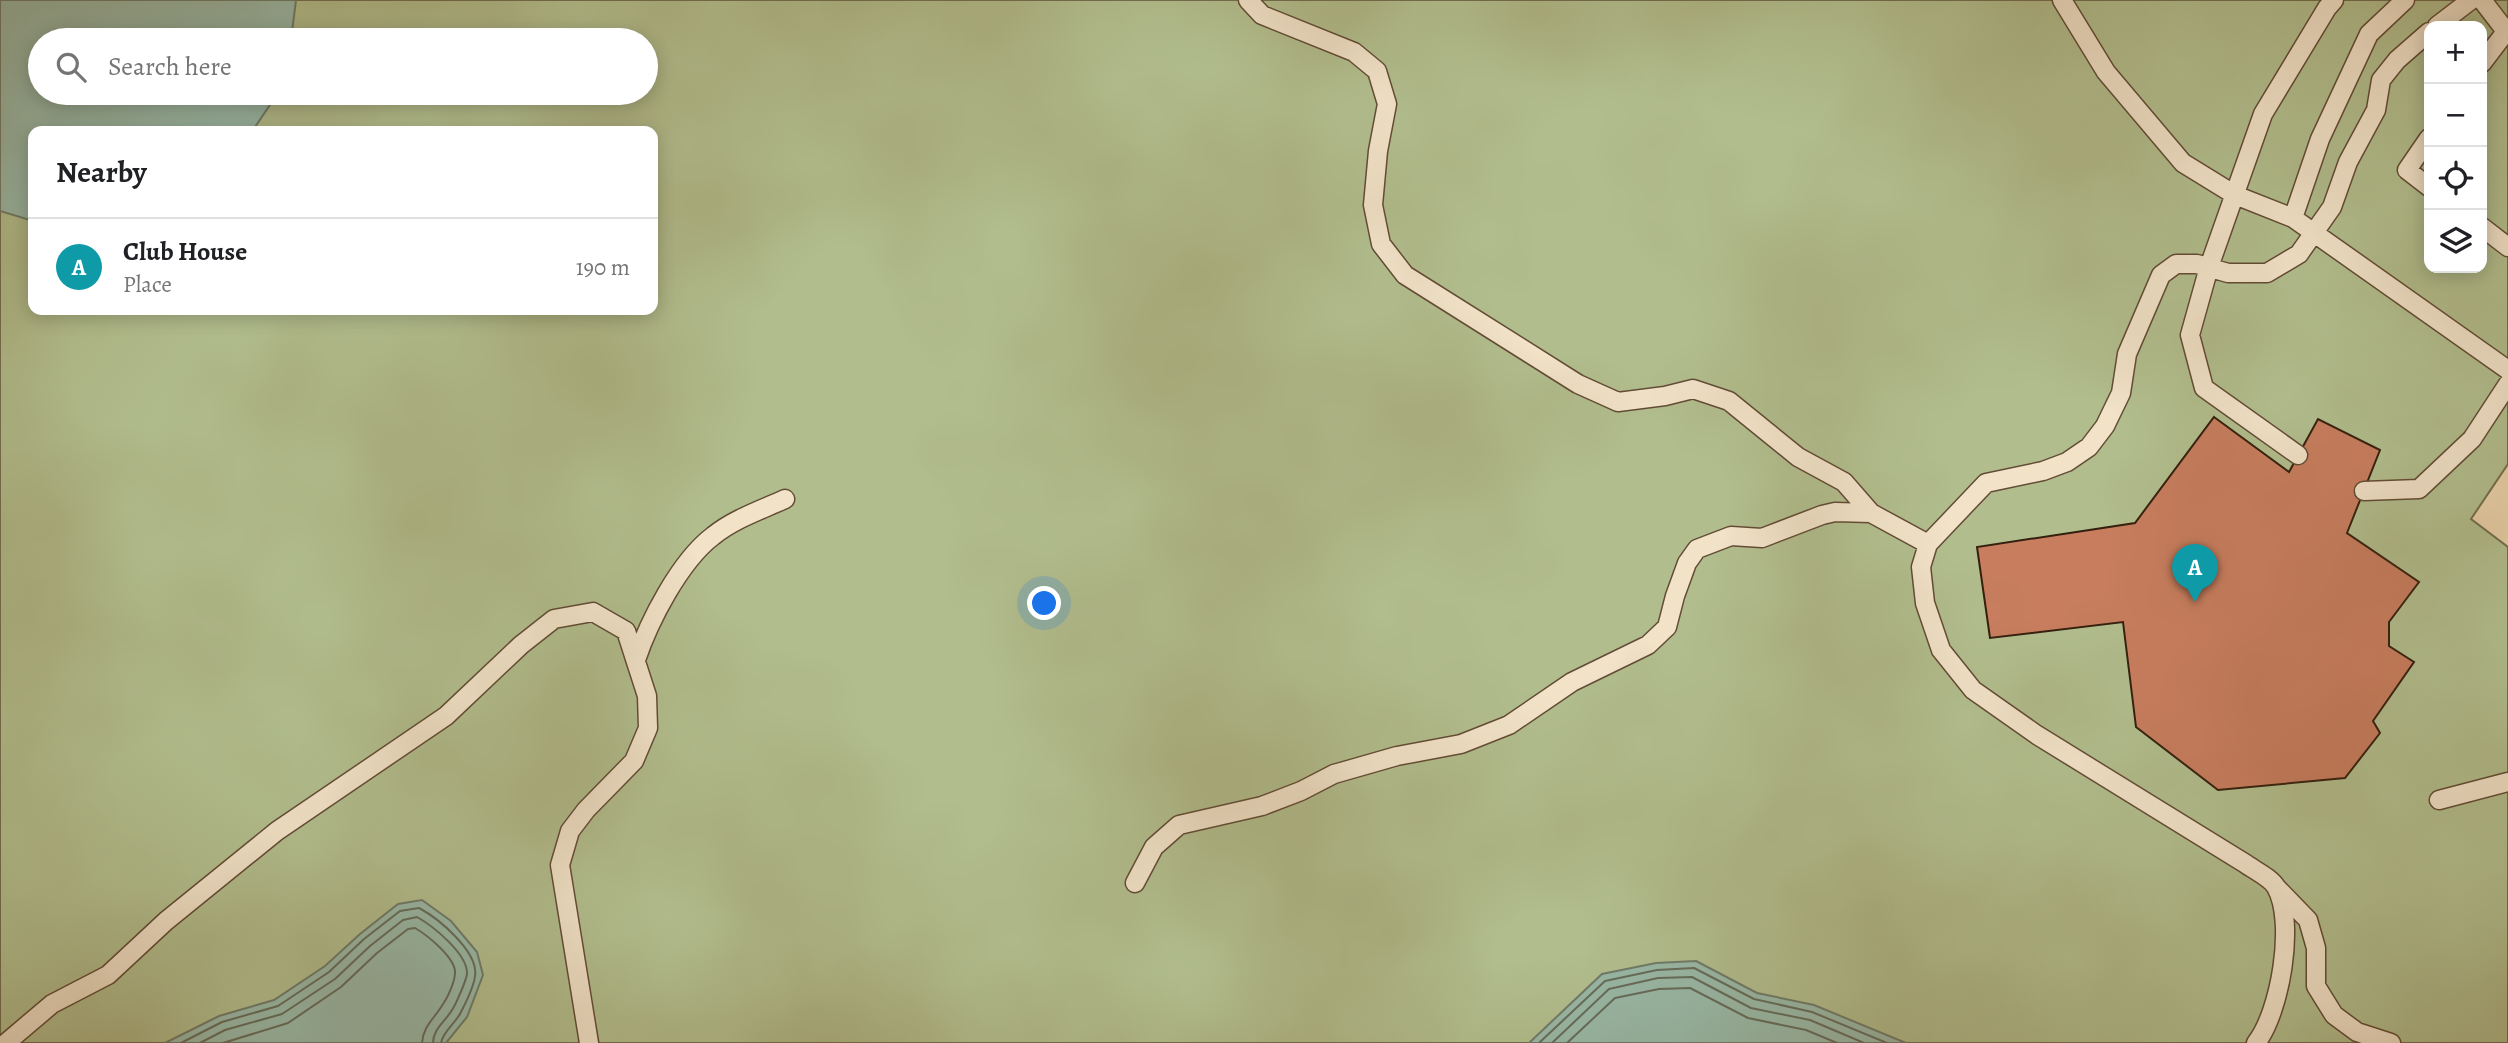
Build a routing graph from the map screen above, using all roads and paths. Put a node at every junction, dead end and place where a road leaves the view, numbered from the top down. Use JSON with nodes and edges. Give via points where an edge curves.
{"nodes":[{"id":1,"x":1248,"y":0,"type":"edge"},
{"id":2,"x":2062,"y":0,"type":"edge"},
{"id":3,"x":2334,"y":0,"type":"edge"},
{"id":4,"x":2405,"y":0,"type":"edge"},
{"id":5,"x":2471,"y":0,"type":"edge"},
{"id":6,"x":2482,"y":0,"type":"edge"},
{"id":7,"x":2444,"y":21,"type":"edge"},
{"id":8,"x":2506,"y":30,"type":"edge"},
{"id":9,"x":2424,"y":36,"type":"edge"},
{"id":10,"x":2487,"y":56,"type":"edge"},
{"id":11,"x":2424,"y":145,"type":"edge"},
{"id":12,"x":2424,"y":183,"type":"edge"},
{"id":13,"x":2235,"y":195,"type":"junction"},
{"id":14,"x":2293,"y":218,"type":"junction"},
{"id":15,"x":2487,"y":231,"type":"edge"},
{"id":16,"x":2314,"y":233,"type":"junction"},
{"id":17,"x":2508,"y":247,"type":"edge"},
{"id":18,"x":2209,"y":267,"type":"junction"},
{"id":19,"x":2508,"y":370,"type":"edge"},
{"id":20,"x":2508,"y":384,"type":"edge"},
{"id":21,"x":2298,"y":455,"type":"dead end"},
{"id":22,"x":2364,"y":491,"type":"dead end"},
{"id":23,"x":785,"y":499,"type":"dead end"},
{"id":24,"x":1871,"y":513,"type":"junction"},
{"id":25,"x":1928,"y":544,"type":"junction"},
{"id":26,"x":636,"y":660,"type":"junction"},
{"id":27,"x":2508,"y":782,"type":"edge"},
{"id":28,"x":2440,"y":800,"type":"dead end"},
{"id":29,"x":1135,"y":883,"type":"dead end"},
{"id":30,"x":2275,"y":886,"type":"junction"},
{"id":31,"x":6,"y":1043,"type":"edge"},
{"id":32,"x":589,"y":1043,"type":"edge"},
{"id":33,"x":2256,"y":1043,"type":"edge"},
{"id":34,"x":2391,"y":1043,"type":"edge"}],
"edges":[{"from":1,"to":24,"type":"lane","via":[[1262,15],[1354,52],[1377,71],[1387,104],[1373,205],[1381,244],[1405,275],[1578,384],[1618,402],[1693,389],[1729,401],[1798,457],[1844,482]]},
{"from":2,"to":13,"type":"lane","via":[[2106,72],[2183,163]]},
{"from":3,"to":13,"type":"lane","via":[[2263,114]]},
{"from":4,"to":14,"type":"lane","via":[[2369,34],[2320,139]]},
{"from":5,"to":7,"type":"lane"},
{"from":6,"to":8,"type":"lane"},
{"from":8,"to":10,"type":"lane"},
{"from":9,"to":16,"type":"lane","via":[[2381,80],[2376,110],[2348,162],[2332,207]]},
{"from":11,"to":12,"type":"lane","via":[[2407,170]]},
{"from":13,"to":14,"type":"lane"},
{"from":13,"to":18,"type":"lane"},
{"from":14,"to":16,"type":"lane"},
{"from":15,"to":17,"type":"lane"},
{"from":16,"to":18,"type":"lane","via":[[2299,254],[2266,273],[2228,273]]},
{"from":16,"to":19,"type":"lane"},
{"from":18,"to":21,"type":"lane","via":[[2190,335],[2204,388]]},
{"from":18,"to":25,"type":"lane","via":[[2176,264],[2161,275],[2127,354],[2121,393],[2089,447],[2043,471],[1986,483]]},
{"from":20,"to":22,"type":"lane","via":[[2472,439],[2419,489]]},
{"from":23,"to":26,"type":"lane","via":[[711,537],[656,612]]},
{"from":24,"to":25,"type":"lane"},
{"from":24,"to":29,"type":"lane","via":[[1836,512],[1762,538],[1731,536],[1697,549],[1687,563],[1667,627],[1648,645],[1572,682],[1509,725],[1461,744],[1347,770],[1262,806],[1179,825],[1154,847]]},
{"from":25,"to":30,"type":"lane","via":[[1921,567],[1925,603],[1941,650],[1973,690]]},
{"from":26,"to":31,"type":"lane","via":[[626,631],[593,612],[554,619],[446,716],[277,831],[108,975],[51,1004]]},
{"from":26,"to":32,"type":"lane","via":[[647,696],[648,728],[634,761],[569,831],[560,865]]},
{"from":27,"to":28,"type":"lane"},
{"from":30,"to":33,"type":"lane","via":[[2285,922],[2284,962],[2269,1019]]},
{"from":30,"to":34,"type":"lane","via":[[2308,920],[2316,948],[2316,986],[2334,1015],[2357,1032]]}]}
